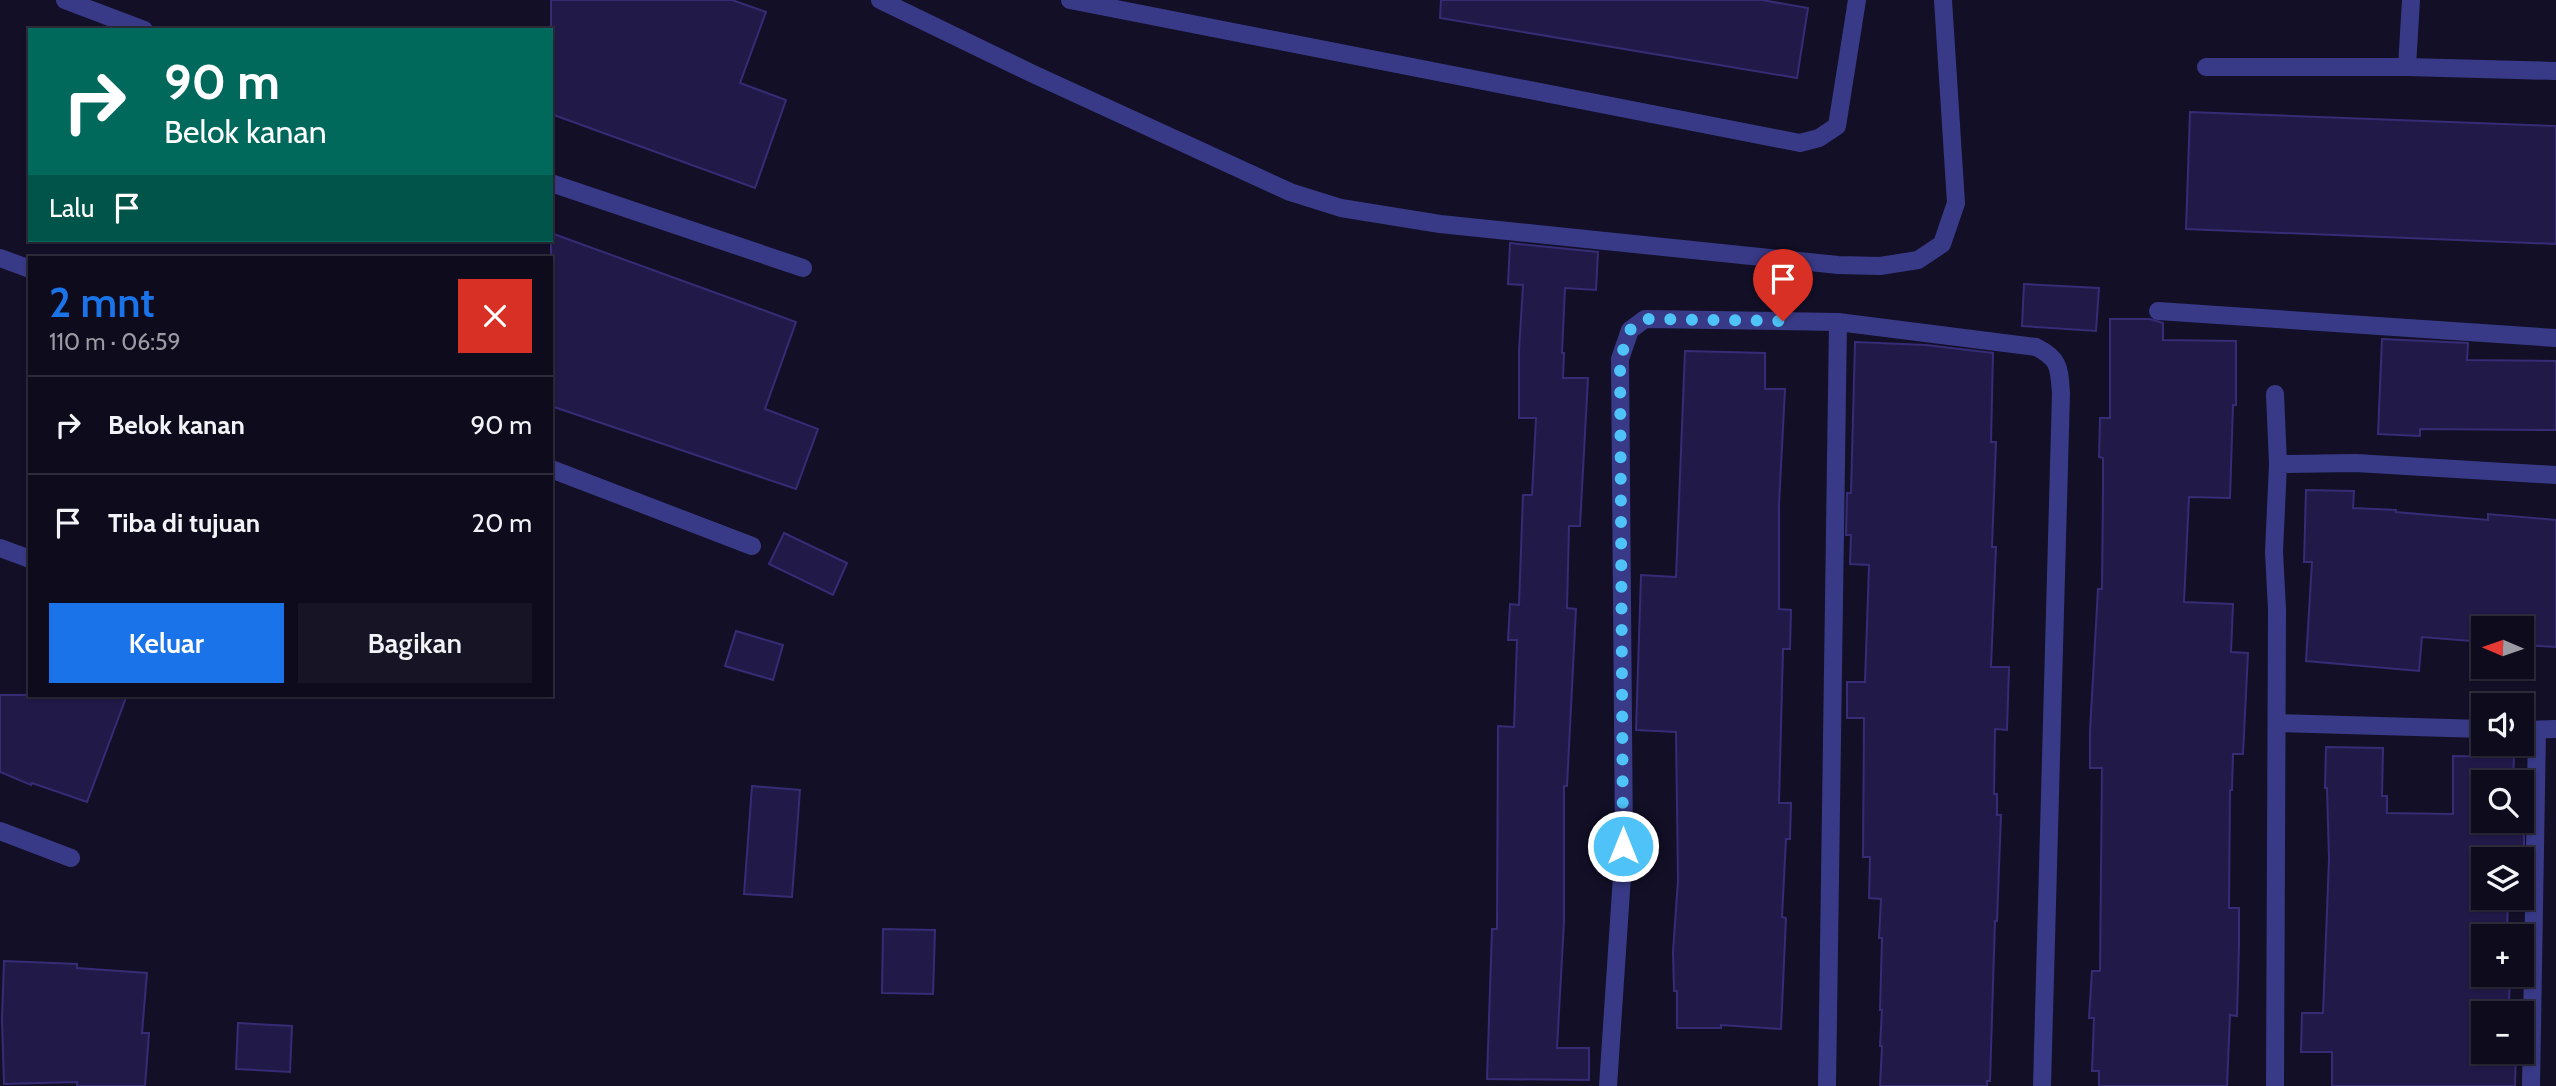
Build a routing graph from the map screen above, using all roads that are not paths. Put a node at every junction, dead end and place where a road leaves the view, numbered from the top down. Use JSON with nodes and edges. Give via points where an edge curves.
{"nodes":[{"id":1,"x":65,"y":0,"type":"edge"},
{"id":2,"x":880,"y":0,"type":"edge"},
{"id":3,"x":1070,"y":0,"type":"edge"},
{"id":4,"x":1857,"y":0,"type":"edge"},
{"id":5,"x":1943,"y":0,"type":"edge"},
{"id":6,"x":2412,"y":0,"type":"edge"},
{"id":7,"x":139,"y":28,"type":"edge"},
{"id":8,"x":2206,"y":67,"type":"dead end"},
{"id":9,"x":2407,"y":67,"type":"junction"},
{"id":10,"x":2556,"y":71,"type":"edge"},
{"id":11,"x":553,"y":184,"type":"edge"},
{"id":12,"x":0,"y":258,"type":"edge"},
{"id":13,"x":28,"y":268,"type":"edge"},
{"id":14,"x":803,"y":268,"type":"dead end"},
{"id":15,"x":2158,"y":312,"type":"dead end"},
{"id":16,"x":1838,"y":322,"type":"junction"},
{"id":17,"x":2556,"y":338,"type":"edge"},
{"id":18,"x":2275,"y":394,"type":"dead end"},
{"id":19,"x":2278,"y":464,"type":"junction"},
{"id":20,"x":553,"y":470,"type":"edge"},
{"id":21,"x":2556,"y":475,"type":"edge"},
{"id":22,"x":752,"y":546,"type":"dead end"},
{"id":23,"x":0,"y":548,"type":"edge"},
{"id":24,"x":28,"y":558,"type":"edge"},
{"id":25,"x":2277,"y":723,"type":"junction"},
{"id":26,"x":2471,"y":729,"type":"edge"},
{"id":27,"x":2556,"y":729,"type":"edge"},
{"id":28,"x":2534,"y":730,"type":"edge"},
{"id":29,"x":2529,"y":756,"type":"edge"},
{"id":30,"x":0,"y":831,"type":"edge"},
{"id":31,"x":71,"y":858,"type":"dead end"},
{"id":32,"x":1608,"y":1086,"type":"edge"},
{"id":33,"x":1827,"y":1086,"type":"edge"},
{"id":34,"x":2042,"y":1086,"type":"edge"},
{"id":35,"x":2275,"y":1086,"type":"edge"},
{"id":36,"x":2532,"y":1086,"type":"edge"}],
"edges":[{"from":1,"to":7,"type":"street"},
{"from":2,"to":5,"type":"street","via":[[1290,192],[1341,208],[1495,230],[1880,266],[1918,260],[1942,244],[1956,203]]},
{"from":3,"to":4,"type":"street","via":[[1800,143],[1837,127]]},
{"from":6,"to":9,"type":"street"},
{"from":8,"to":9,"type":"street"},
{"from":9,"to":10,"type":"street"},
{"from":11,"to":14,"type":"street"},
{"from":12,"to":13,"type":"street"},
{"from":15,"to":17,"type":"street"},
{"from":16,"to":32,"type":"street","via":[[1645,319],[1630,330],[1620,359],[1623,846]]},
{"from":16,"to":33,"type":"street"},
{"from":16,"to":34,"type":"street","via":[[2036,347],[2058,365],[2061,393]]},
{"from":18,"to":19,"type":"street"},
{"from":19,"to":21,"type":"street","via":[[2356,463]]},
{"from":19,"to":25,"type":"street","via":[[2274,552]]},
{"from":20,"to":22,"type":"street"},
{"from":23,"to":24,"type":"street"},
{"from":25,"to":26,"type":"street"},
{"from":25,"to":35,"type":"street"},
{"from":27,"to":28,"type":"street"},
{"from":29,"to":36,"type":"street"},
{"from":30,"to":31,"type":"street"}]}
